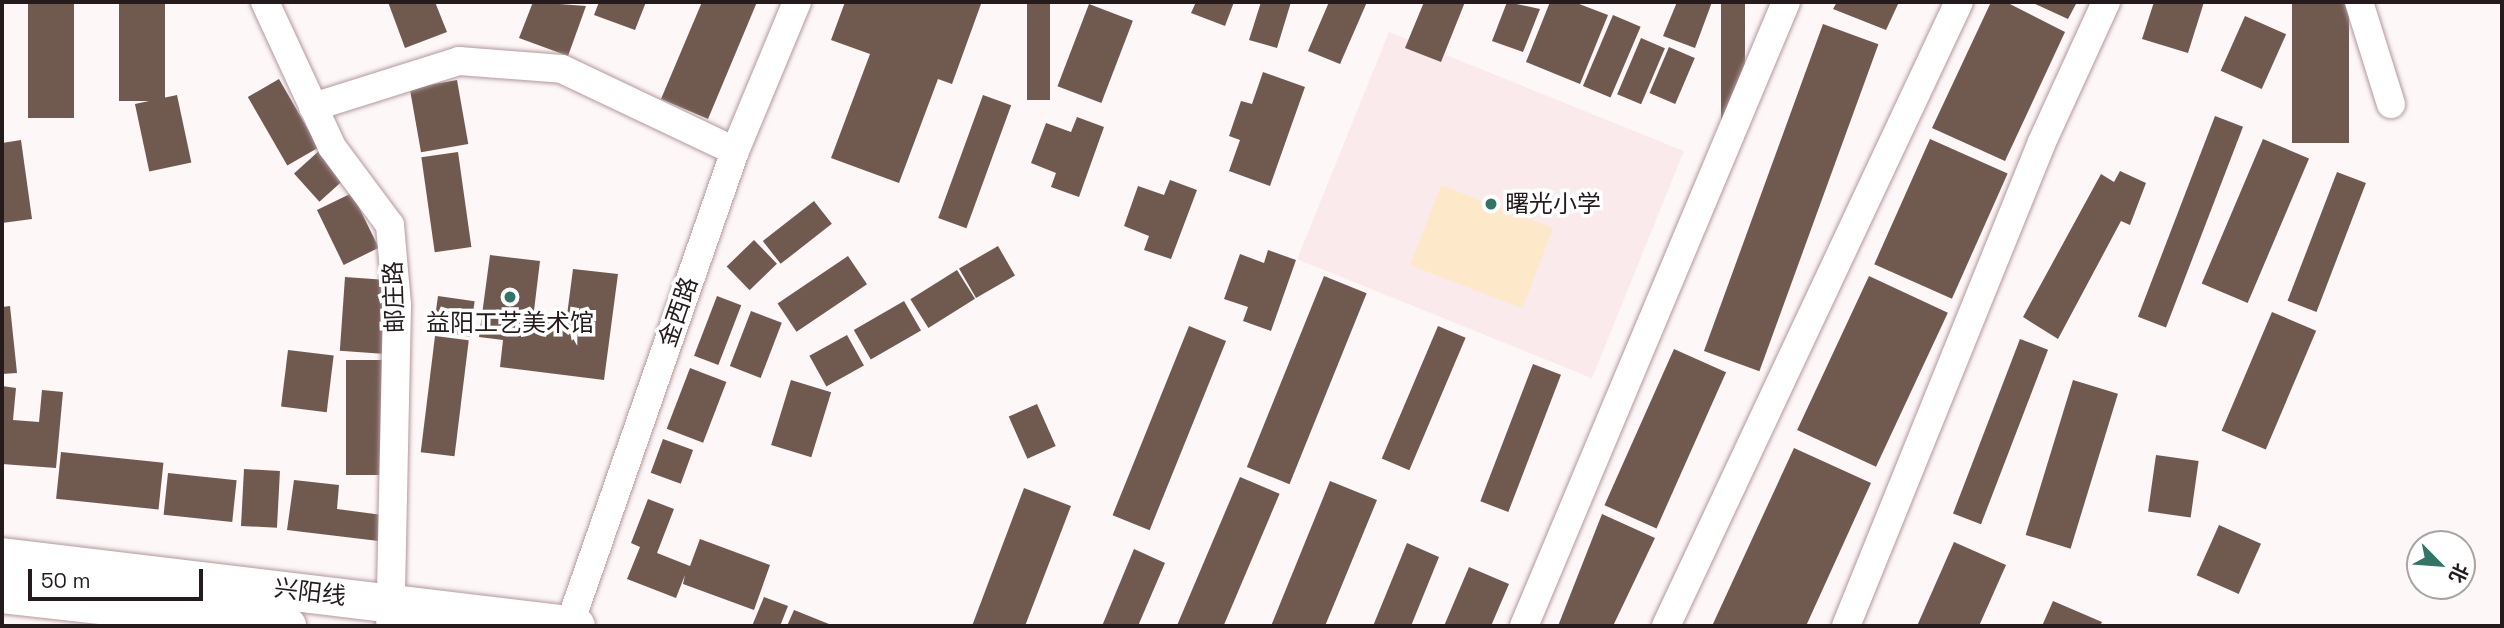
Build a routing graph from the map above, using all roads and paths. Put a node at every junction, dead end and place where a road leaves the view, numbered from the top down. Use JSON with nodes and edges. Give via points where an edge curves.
{"nodes":[{"id":1,"x":265,"y":2,"type":"edge"},
{"id":2,"x":797,"y":2,"type":"edge"},
{"id":3,"x":1786,"y":2,"type":"edge"},
{"id":4,"x":1959,"y":2,"type":"edge"},
{"id":5,"x":2106,"y":2,"type":"edge"},
{"id":6,"x":2359,"y":2,"type":"edge"},
{"id":7,"x":2391,"y":104,"type":"dead end"},
{"id":8,"x":313,"y":107,"type":"junction"},
{"id":9,"x":735,"y":150,"type":"junction"},
{"id":10,"x":2,"y":557,"type":"edge"},
{"id":11,"x":2,"y":594,"type":"edge"},
{"id":12,"x":390,"y":614,"type":"edge"},
{"id":13,"x":287,"y":626,"type":"edge"},
{"id":14,"x":571,"y":626,"type":"edge"},
{"id":15,"x":1524,"y":626,"type":"edge"},
{"id":16,"x":1666,"y":626,"type":"edge"},
{"id":17,"x":1846,"y":626,"type":"edge"}],
"edges":[{"from":1,"to":8,"type":"street","name":"邮庄路"},
{"from":2,"to":9,"type":"street","name":"金西路"},
{"from":3,"to":15,"type":"street"},
{"from":4,"to":16,"type":"street"},
{"from":5,"to":17,"type":"street","via":[[2042,142]]},
{"from":6,"to":7,"type":"street"},
{"from":8,"to":9,"type":"street","via":[[459,61],[562,69]]},
{"from":8,"to":12,"type":"street","name":"邮庄路","via":[[331,147],[390,225],[397,305]]},
{"from":9,"to":14,"type":"street","name":"金西路"},
{"from":10,"to":12,"type":"highway","name":"兴阳线"},
{"from":11,"to":13,"type":"highway","name":"兴阳线"},
{"from":12,"to":14,"type":"highway","name":"兴阳线"}]}
